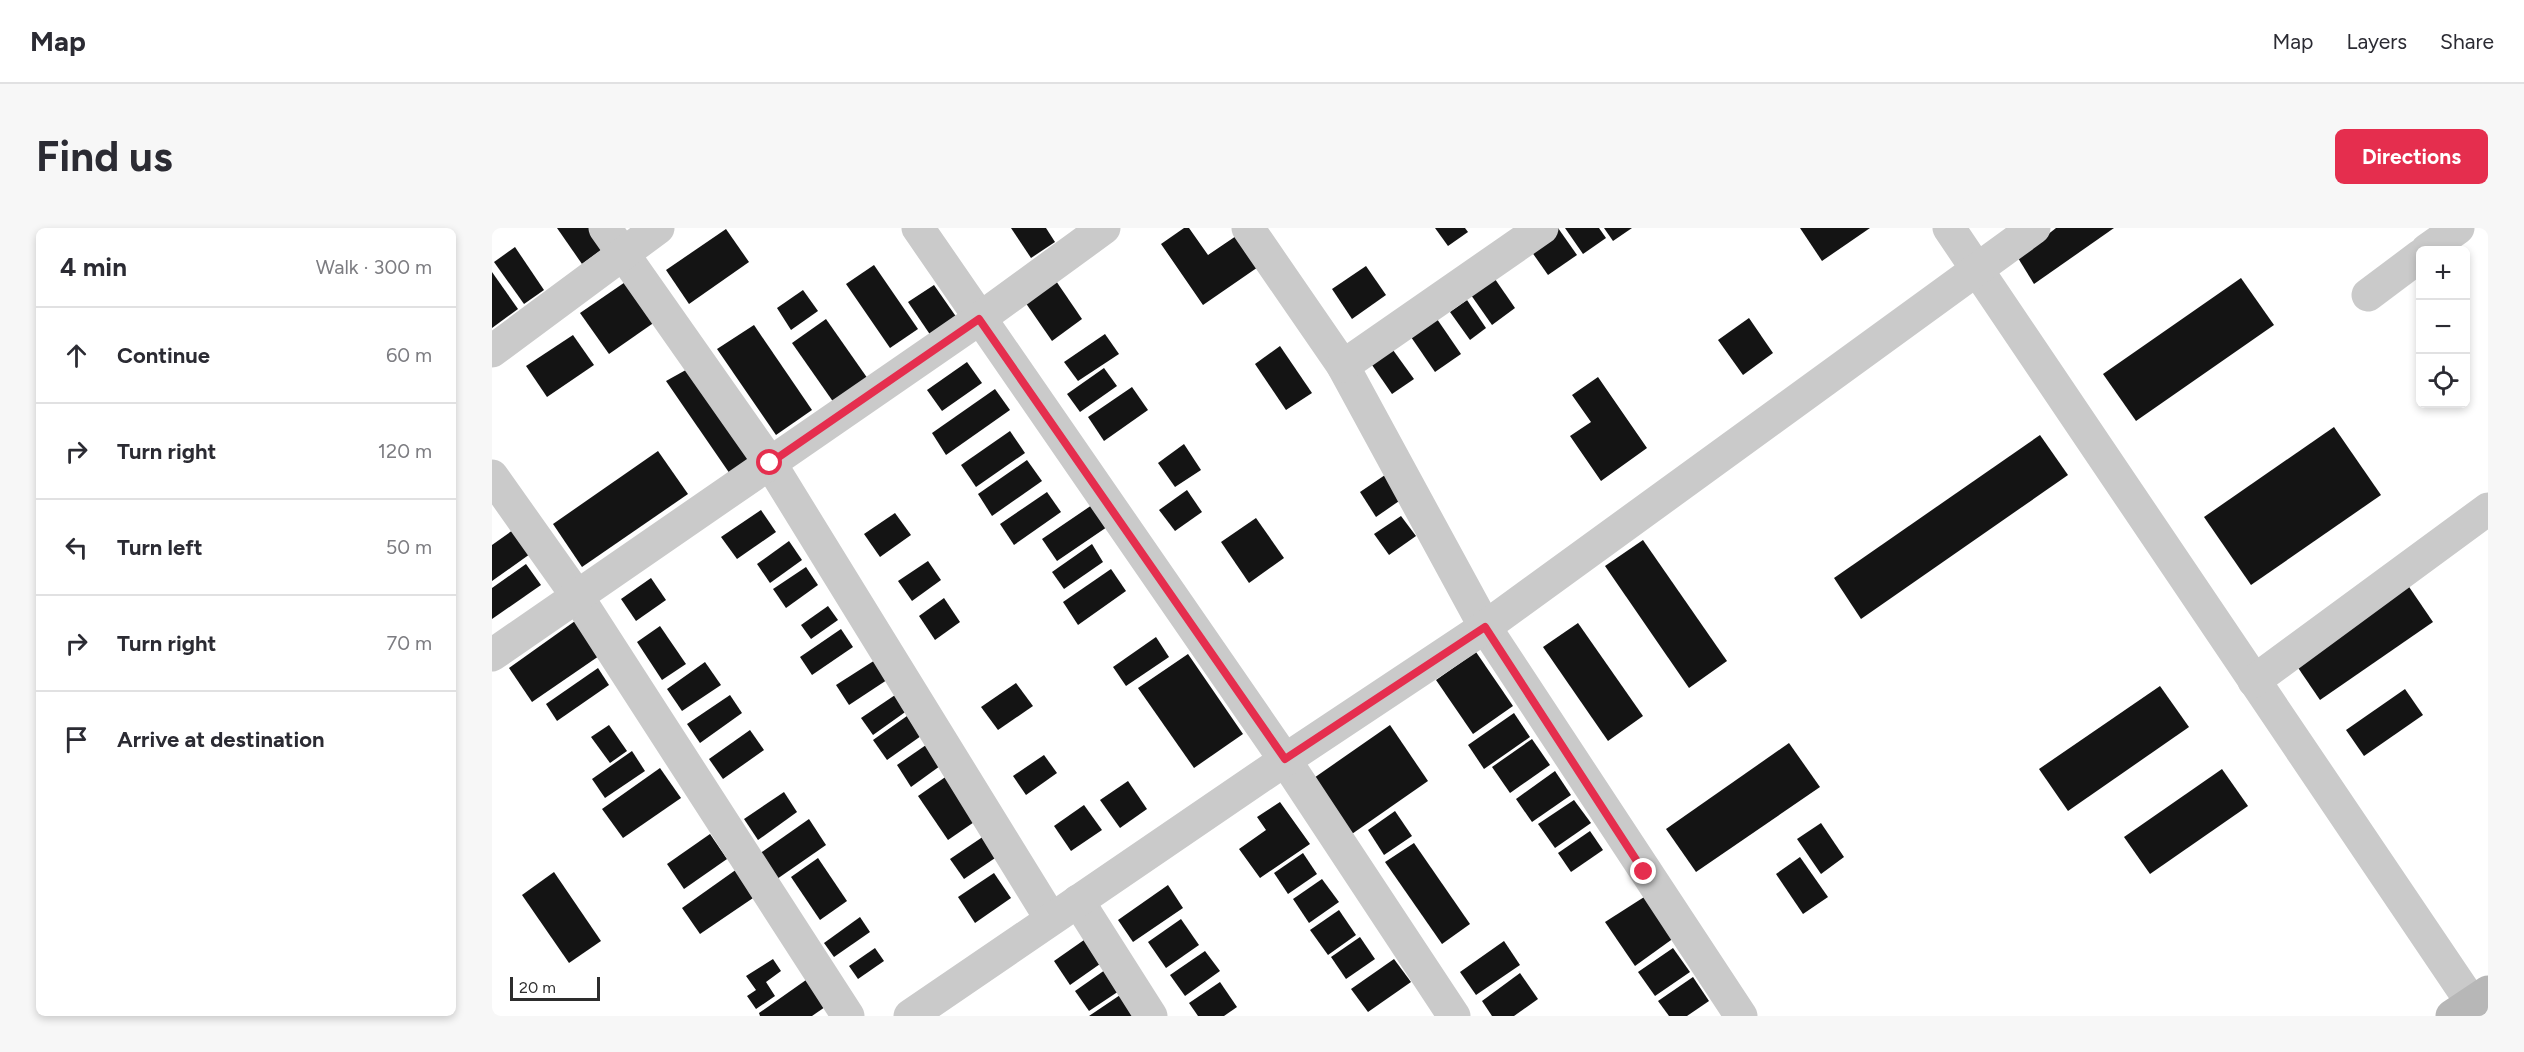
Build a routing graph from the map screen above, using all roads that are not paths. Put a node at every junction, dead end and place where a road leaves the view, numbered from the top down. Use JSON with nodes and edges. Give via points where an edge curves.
{"nodes":[{"id":1,"x":658,"y":228,"type":"edge"},
{"id":2,"x":918,"y":228,"type":"edge"},
{"id":3,"x":1104,"y":228,"type":"edge"},
{"id":4,"x":1248,"y":228,"type":"edge"},
{"id":5,"x":1542,"y":228,"type":"edge"},
{"id":6,"x":1949,"y":228,"type":"edge"},
{"id":7,"x":2034,"y":228,"type":"edge"},
{"id":8,"x":2458,"y":228,"type":"edge"},
{"id":9,"x":615,"y":241,"type":"edge"},
{"id":10,"x":2433,"y":246,"type":"edge"},
{"id":11,"x":2416,"y":260,"type":"edge"},
{"id":12,"x":1977,"y":271,"type":"junction"},
{"id":13,"x":2368,"y":295,"type":"dead end"},
{"id":14,"x":979,"y":319,"type":"junction"},
{"id":15,"x":492,"y":351,"type":"edge"},
{"id":16,"x":1343,"y":366,"type":"junction"},
{"id":17,"x":770,"y":463,"type":"junction"},
{"id":18,"x":492,"y":476,"type":"edge"},
{"id":19,"x":2488,"y":509,"type":"edge"},
{"id":20,"x":577,"y":596,"type":"junction"},
{"id":21,"x":1485,"y":627,"type":"junction"},
{"id":22,"x":492,"y":655,"type":"edge"},
{"id":23,"x":2254,"y":681,"type":"junction"},
{"id":24,"x":1285,"y":759,"type":"junction"},
{"id":25,"x":1078,"y":901,"type":"junction"},
{"id":26,"x":1051,"y":919,"type":"junction"},
{"id":27,"x":2471,"y":1003,"type":"edge"},
{"id":28,"x":848,"y":1016,"type":"edge"},
{"id":29,"x":910,"y":1016,"type":"edge"},
{"id":30,"x":1151,"y":1016,"type":"edge"},
{"id":31,"x":1454,"y":1016,"type":"edge"},
{"id":32,"x":1741,"y":1016,"type":"edge"}],
"edges":[{"from":1,"to":9,"type":"street"},
{"from":2,"to":14,"type":"street"},
{"from":3,"to":14,"type":"street"},
{"from":4,"to":16,"type":"street"},
{"from":5,"to":16,"type":"street"},
{"from":6,"to":12,"type":"street"},
{"from":7,"to":12,"type":"street"},
{"from":8,"to":10,"type":"street"},
{"from":9,"to":15,"type":"street"},
{"from":9,"to":17,"type":"street"},
{"from":11,"to":13,"type":"street"},
{"from":12,"to":21,"type":"street"},
{"from":12,"to":23,"type":"street"},
{"from":14,"to":17,"type":"street"},
{"from":14,"to":24,"type":"street"},
{"from":16,"to":21,"type":"street"},
{"from":17,"to":20,"type":"street"},
{"from":17,"to":26,"type":"street"},
{"from":18,"to":20,"type":"street"},
{"from":19,"to":23,"type":"street"},
{"from":20,"to":22,"type":"street"},
{"from":20,"to":28,"type":"street"},
{"from":21,"to":24,"type":"street"},
{"from":21,"to":32,"type":"street"},
{"from":23,"to":27,"type":"street"},
{"from":24,"to":25,"type":"street"},
{"from":24,"to":31,"type":"street"},
{"from":25,"to":26,"type":"street"},
{"from":25,"to":30,"type":"street"},
{"from":26,"to":29,"type":"street"}]}
